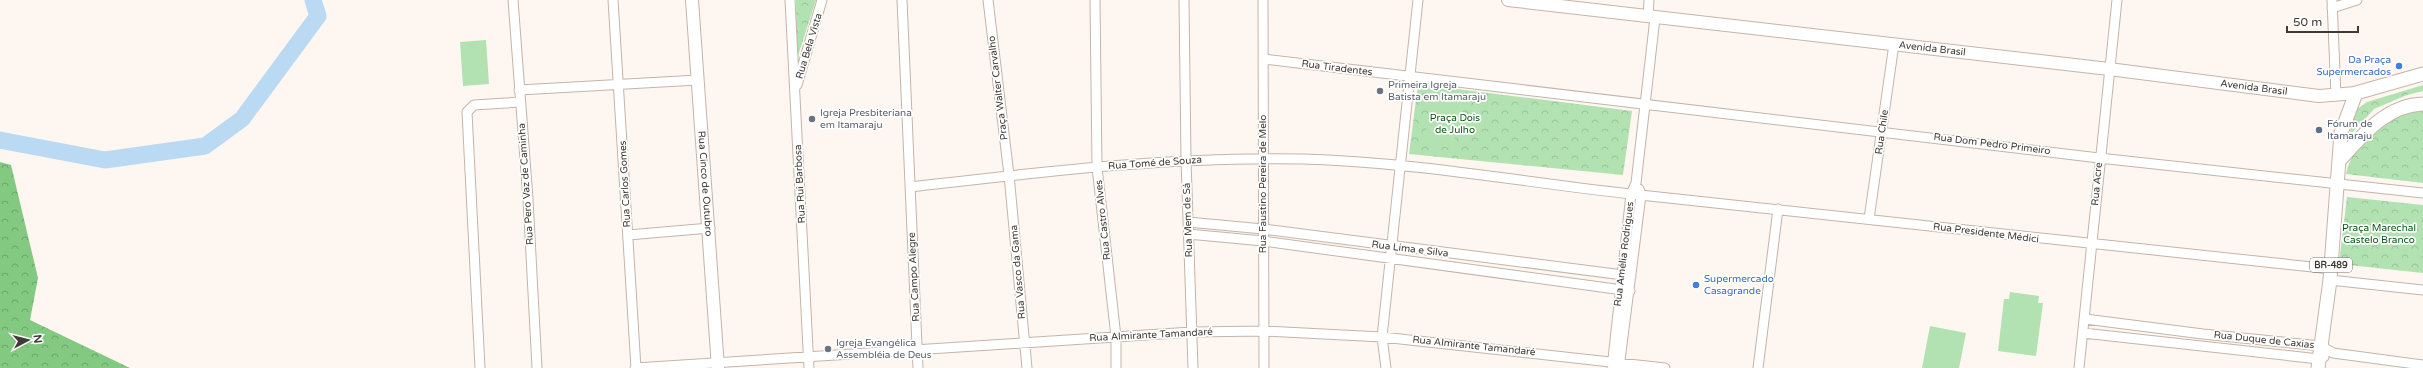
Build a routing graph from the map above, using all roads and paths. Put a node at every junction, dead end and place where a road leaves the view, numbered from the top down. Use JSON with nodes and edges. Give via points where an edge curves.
{"nodes":[{"id":1,"x":513,"y":0,"type":"edge"},
{"id":2,"x":613,"y":0,"type":"edge"},
{"id":3,"x":692,"y":0,"type":"edge"},
{"id":4,"x":790,"y":0,"type":"edge"},
{"id":5,"x":822,"y":0,"type":"edge"},
{"id":6,"x":902,"y":0,"type":"edge"},
{"id":7,"x":988,"y":0,"type":"edge"},
{"id":8,"x":1095,"y":0,"type":"edge"},
{"id":9,"x":1184,"y":0,"type":"edge"},
{"id":10,"x":1263,"y":0,"type":"edge"},
{"id":11,"x":1418,"y":0,"type":"edge"},
{"id":12,"x":1508,"y":0,"type":"edge"},
{"id":13,"x":1649,"y":0,"type":"edge"},
{"id":14,"x":2117,"y":0,"type":"edge"},
{"id":15,"x":2357,"y":0,"type":"edge"},
{"id":16,"x":2332,"y":4,"type":"edge"},
{"id":17,"x":1651,"y":17,"type":"junction"},
{"id":18,"x":1894,"y":44,"type":"junction"},
{"id":19,"x":1264,"y":59,"type":"junction"},
{"id":20,"x":2109,"y":69,"type":"junction"},
{"id":21,"x":2423,"y":74,"type":"edge"},
{"id":22,"x":1410,"y":78,"type":"junction"},
{"id":23,"x":698,"y":80,"type":"junction"},
{"id":24,"x":620,"y":84,"type":"junction"},
{"id":25,"x":519,"y":90,"type":"junction"},
{"id":26,"x":795,"y":92,"type":"junction"},
{"id":27,"x":2356,"y":93,"type":"junction"},
{"id":28,"x":2336,"y":96,"type":"junction"},
{"id":29,"x":520,"y":102,"type":"junction"},
{"id":30,"x":2423,"y":104,"type":"edge"},
{"id":31,"x":1645,"y":105,"type":"junction"},
{"id":32,"x":1882,"y":131,"type":"junction"},
{"id":33,"x":2099,"y":158,"type":"junction"},
{"id":34,"x":1263,"y":159,"type":"junction"},
{"id":35,"x":1186,"y":160,"type":"junction"},
{"id":36,"x":2339,"y":161,"type":"junction"},
{"id":37,"x":1401,"y":165,"type":"junction"},
{"id":38,"x":1097,"y":167,"type":"junction"},
{"id":39,"x":1008,"y":175,"type":"junction"},
{"id":40,"x":1636,"y":183,"type":"junction"},
{"id":41,"x":2338,"y":184,"type":"junction"},
{"id":42,"x":910,"y":187,"type":"junction"},
{"id":43,"x":2423,"y":193,"type":"edge"},
{"id":44,"x":1631,"y":194,"type":"junction"},
{"id":45,"x":1641,"y":195,"type":"junction"},
{"id":46,"x":1778,"y":209,"type":"junction"},
{"id":47,"x":1869,"y":219,"type":"junction"},
{"id":48,"x":1188,"y":222,"type":"junction"},
{"id":49,"x":710,"y":228,"type":"junction"},
{"id":50,"x":1263,"y":229,"type":"junction"},
{"id":51,"x":1188,"y":234,"type":"junction"},
{"id":52,"x":628,"y":235,"type":"junction"},
{"id":53,"x":1263,"y":241,"type":"junction"},
{"id":54,"x":2091,"y":246,"type":"junction"},
{"id":55,"x":1391,"y":247,"type":"junction"},
{"id":56,"x":1390,"y":258,"type":"junction"},
{"id":57,"x":2330,"y":274,"type":"junction"},
{"id":58,"x":1627,"y":275,"type":"junction"},
{"id":59,"x":1620,"y":290,"type":"junction"},
{"id":60,"x":2423,"y":290,"type":"edge"},
{"id":61,"x":1630,"y":291,"type":"junction"},
{"id":62,"x":2085,"y":318,"type":"junction"},
{"id":63,"x":1263,"y":331,"type":"junction"},
{"id":64,"x":1192,"y":332,"type":"junction"},
{"id":65,"x":2083,"y":333,"type":"junction"},
{"id":66,"x":2203,"y":334,"type":"junction"},
{"id":67,"x":1116,"y":337,"type":"junction"},
{"id":68,"x":1382,"y":337,"type":"junction"},
{"id":69,"x":1024,"y":343,"type":"junction"},
{"id":70,"x":2321,"y":346,"type":"junction"},
{"id":71,"x":2201,"y":347,"type":"junction"},
{"id":72,"x":917,"y":351,"type":"junction"},
{"id":73,"x":2333,"y":354,"type":"junction"},
{"id":74,"x":809,"y":358,"type":"junction"},
{"id":75,"x":2318,"y":363,"type":"edge"},
{"id":76,"x":718,"y":365,"type":"edge"},
{"id":77,"x":2423,"y":365,"type":"edge"},
{"id":78,"x":1616,"y":366,"type":"edge"},
{"id":79,"x":480,"y":368,"type":"edge"},
{"id":80,"x":537,"y":368,"type":"edge"},
{"id":81,"x":636,"y":368,"type":"edge"},
{"id":82,"x":809,"y":368,"type":"edge"},
{"id":83,"x":918,"y":368,"type":"edge"},
{"id":84,"x":1027,"y":368,"type":"edge"},
{"id":85,"x":1116,"y":368,"type":"edge"},
{"id":86,"x":1193,"y":368,"type":"edge"},
{"id":87,"x":1264,"y":368,"type":"edge"},
{"id":88,"x":1386,"y":368,"type":"edge"},
{"id":89,"x":1665,"y":368,"type":"edge"},
{"id":90,"x":1758,"y":368,"type":"edge"},
{"id":91,"x":2079,"y":368,"type":"edge"}],
"edges":[{"from":1,"to":25,"type":"street","name":"Rua Pero Vaz de Caminha"},
{"from":2,"to":24,"type":"street","name":"Rua Carlos Gomes"},
{"from":3,"to":23,"type":"street","name":"Rua Cinco de Outubro"},
{"from":4,"to":26,"type":"street","name":"Rua Rui Barbosa"},
{"from":5,"to":26,"type":"street","name":"Rua Bela Vista"},
{"from":6,"to":42,"type":"street"},
{"from":7,"to":39,"type":"street","name":"Praça Walter Carvalho"},
{"from":8,"to":38,"type":"street","name":"Rua Castro Alves"},
{"from":9,"to":35,"type":"street","name":"Rua Mem de Sá"},
{"from":10,"to":19,"type":"street","name":"Rua Faustino Pereira de Melo"},
{"from":11,"to":22,"type":"street"},
{"from":12,"to":17,"type":"street","name":"Avenida Brasil"},
{"from":13,"to":17,"type":"street"},
{"from":14,"to":20,"type":"street","name":"Rua Acre"},
{"from":15,"to":16,"type":"street"},
{"from":16,"to":28,"type":"street"},
{"from":17,"to":18,"type":"street","name":"Avenida Brasil"},
{"from":17,"to":31,"type":"street"},
{"from":18,"to":20,"type":"street","name":"Avenida Brasil"},
{"from":18,"to":32,"type":"street","name":"Rua Chile"},
{"from":19,"to":22,"type":"street","name":"Rua Tiradentes"},
{"from":19,"to":34,"type":"street","name":"Rua Faustino Pereira de Melo"},
{"from":20,"to":28,"type":"street","name":"Avenida Brasil","via":[[2319,96]]},
{"from":20,"to":33,"type":"street","name":"Rua Acre"},
{"from":21,"to":27,"type":"main road"},
{"from":22,"to":31,"type":"street"},
{"from":22,"to":37,"type":"street"},
{"from":23,"to":24,"type":"street"},
{"from":23,"to":49,"type":"street","name":"Rua Cinco de Outubro"},
{"from":24,"to":25,"type":"street"},
{"from":24,"to":52,"type":"street","name":"Rua Carlos Gomes"},
{"from":25,"to":29,"type":"street","name":"Rua Pero Vaz de Caminha"},
{"from":26,"to":74,"type":"street","name":"Rua Rui Barbosa"},
{"from":27,"to":28,"type":"street","name":"Avenida Brasil"},
{"from":27,"to":36,"type":"main road","number":"BR-489","via":[[2343,122]]},
{"from":29,"to":79,"type":"street","via":[[474,105],[467,112]]},
{"from":29,"to":80,"type":"street","name":"Rua Pero Vaz de Caminha"},
{"from":30,"to":36,"type":"main road","via":[[2402,107],[2385,116]]},
{"from":31,"to":32,"type":"street","name":"Rua Dom Pedro Primeiro"},
{"from":31,"to":40,"type":"street"},
{"from":32,"to":33,"type":"street","name":"Rua Dom Pedro Primeiro"},
{"from":32,"to":47,"type":"street","name":"Rua Chile"},
{"from":33,"to":41,"type":"street","name":"Rua Dom Pedro Primeiro"},
{"from":33,"to":54,"type":"street","name":"Rua Acre"},
{"from":34,"to":35,"type":"street","name":"Rua Tomé de Souza"},
{"from":34,"to":37,"type":"street","name":"Rua Tomé de Souza"},
{"from":34,"to":50,"type":"street","name":"Rua Faustino Pereira de Melo"},
{"from":35,"to":38,"type":"street","name":"Rua Tomé de Souza"},
{"from":35,"to":48,"type":"street","name":"Rua Mem de Sá"},
{"from":36,"to":41,"type":"main road","number":"BR-489"},
{"from":37,"to":44,"type":"street"},
{"from":37,"to":55,"type":"street"},
{"from":38,"to":39,"type":"street","name":"Rua Tomé de Souza"},
{"from":38,"to":67,"type":"street","name":"Rua Castro Alves"},
{"from":39,"to":42,"type":"street","name":"Rua Tomé de Souza"},
{"from":39,"to":69,"type":"street","name":"Rua Vasco da Gama"},
{"from":40,"to":44,"type":"street","name":"Rua Amélia Rodrigues"},
{"from":40,"to":45,"type":"street","name":"Rua Amélia Rodrigues"},
{"from":41,"to":43,"type":"street"},
{"from":41,"to":57,"type":"main road","number":"BR-489"},
{"from":42,"to":72,"type":"street","name":"Rua Campo Alegre"},
{"from":44,"to":45,"type":"street"},
{"from":44,"to":58,"type":"street","name":"Rua Amélia Rodrigues"},
{"from":45,"to":46,"type":"street","name":"Rua Presidente Médici"},
{"from":45,"to":58,"type":"street","name":"Rua Amélia Rodrigues"},
{"from":46,"to":47,"type":"street","name":"Rua Presidente Médici"},
{"from":46,"to":90,"type":"street"},
{"from":47,"to":54,"type":"street","name":"Rua Presidente Médici"},
{"from":48,"to":50,"type":"street","name":"Rua Lima e Silva"},
{"from":48,"to":51,"type":"street","name":"Rua Mem de Sá"},
{"from":49,"to":52,"type":"street"},
{"from":49,"to":76,"type":"street","name":"Rua Cinco de Outubro"},
{"from":50,"to":53,"type":"street","name":"Rua Faustino Pereira de Melo"},
{"from":50,"to":55,"type":"street","name":"Rua Lima e Silva"},
{"from":51,"to":53,"type":"street","name":"Rua Lima e Silva"},
{"from":51,"to":64,"type":"street","name":"Rua Mem de Sá"},
{"from":52,"to":81,"type":"street","name":"Rua Carlos Gomes"},
{"from":53,"to":56,"type":"street","name":"Rua Lima e Silva"},
{"from":53,"to":63,"type":"street","name":"Rua Faustino Pereira de Melo"},
{"from":54,"to":57,"type":"street","name":"Rua Presidente Médici"},
{"from":54,"to":62,"type":"street","name":"Rua Acre"},
{"from":55,"to":56,"type":"street"},
{"from":55,"to":58,"type":"street","name":"Rua Lima e Silva"},
{"from":56,"to":59,"type":"street","name":"Rua Lima e Silva"},
{"from":56,"to":68,"type":"street"},
{"from":57,"to":60,"type":"street"},
{"from":57,"to":70,"type":"main road","number":"BR-489"},
{"from":58,"to":59,"type":"street","name":"Rua Amélia Rodrigues"},
{"from":58,"to":61,"type":"street","name":"Rua Amélia Rodrigues"},
{"from":59,"to":61,"type":"street","name":"Rua Lima e Silva"},
{"from":59,"to":78,"type":"street","name":"Rua Amélia Rodrigues"},
{"from":61,"to":78,"type":"street","name":"Rua Amélia Rodrigues"},
{"from":62,"to":65,"type":"street","name":"Rua Acre"},
{"from":62,"to":66,"type":"street","name":"Rua Duque de Caxias"},
{"from":63,"to":64,"type":"street","name":"Rua Almirante Tamandaré"},
{"from":63,"to":68,"type":"street","name":"Rua Almirante Tamandaré"},
{"from":63,"to":87,"type":"street","name":"Rua Faustino Pereira de Melo"},
{"from":64,"to":67,"type":"street","name":"Rua Almirante Tamandaré"},
{"from":64,"to":86,"type":"street","name":"Rua Mem de Sá"},
{"from":65,"to":71,"type":"street","name":"Rua Duque de Caxias"},
{"from":65,"to":91,"type":"street","name":"Rua Acre"},
{"from":66,"to":70,"type":"street","name":"Rua Duque de Caxias"},
{"from":66,"to":71,"type":"street"},
{"from":67,"to":69,"type":"street","name":"Rua Almirante Tamandaré"},
{"from":67,"to":85,"type":"street","name":"Rua Castro Alves"},
{"from":68,"to":78,"type":"street","name":"Rua Almirante Tamandaré"},
{"from":68,"to":88,"type":"street"},
{"from":69,"to":72,"type":"street","name":"Rua Almirante Tamandaré"},
{"from":69,"to":84,"type":"street","name":"Rua Vasco da Gama"},
{"from":70,"to":73,"type":"street","name":"Rua Duque de Caxias"},
{"from":70,"to":75,"type":"main road","number":"BR-489"},
{"from":71,"to":75,"type":"street","name":"Rua Duque de Caxias"},
{"from":72,"to":74,"type":"street","name":"Rua Almirante Tamandaré"},
{"from":72,"to":83,"type":"street","name":"Rua Campo Alegre"},
{"from":73,"to":75,"type":"street","name":"Rua Duque de Caxias"},
{"from":73,"to":77,"type":"street"},
{"from":74,"to":76,"type":"street","name":"Rua Almirante Tamandaré"},
{"from":74,"to":82,"type":"street","name":"Rua Rui Barbosa"},
{"from":76,"to":81,"type":"street","name":"Rua Almirante Tamandaré"},
{"from":78,"to":89,"type":"street","name":"Rua Almirante Tamandaré"}]}
